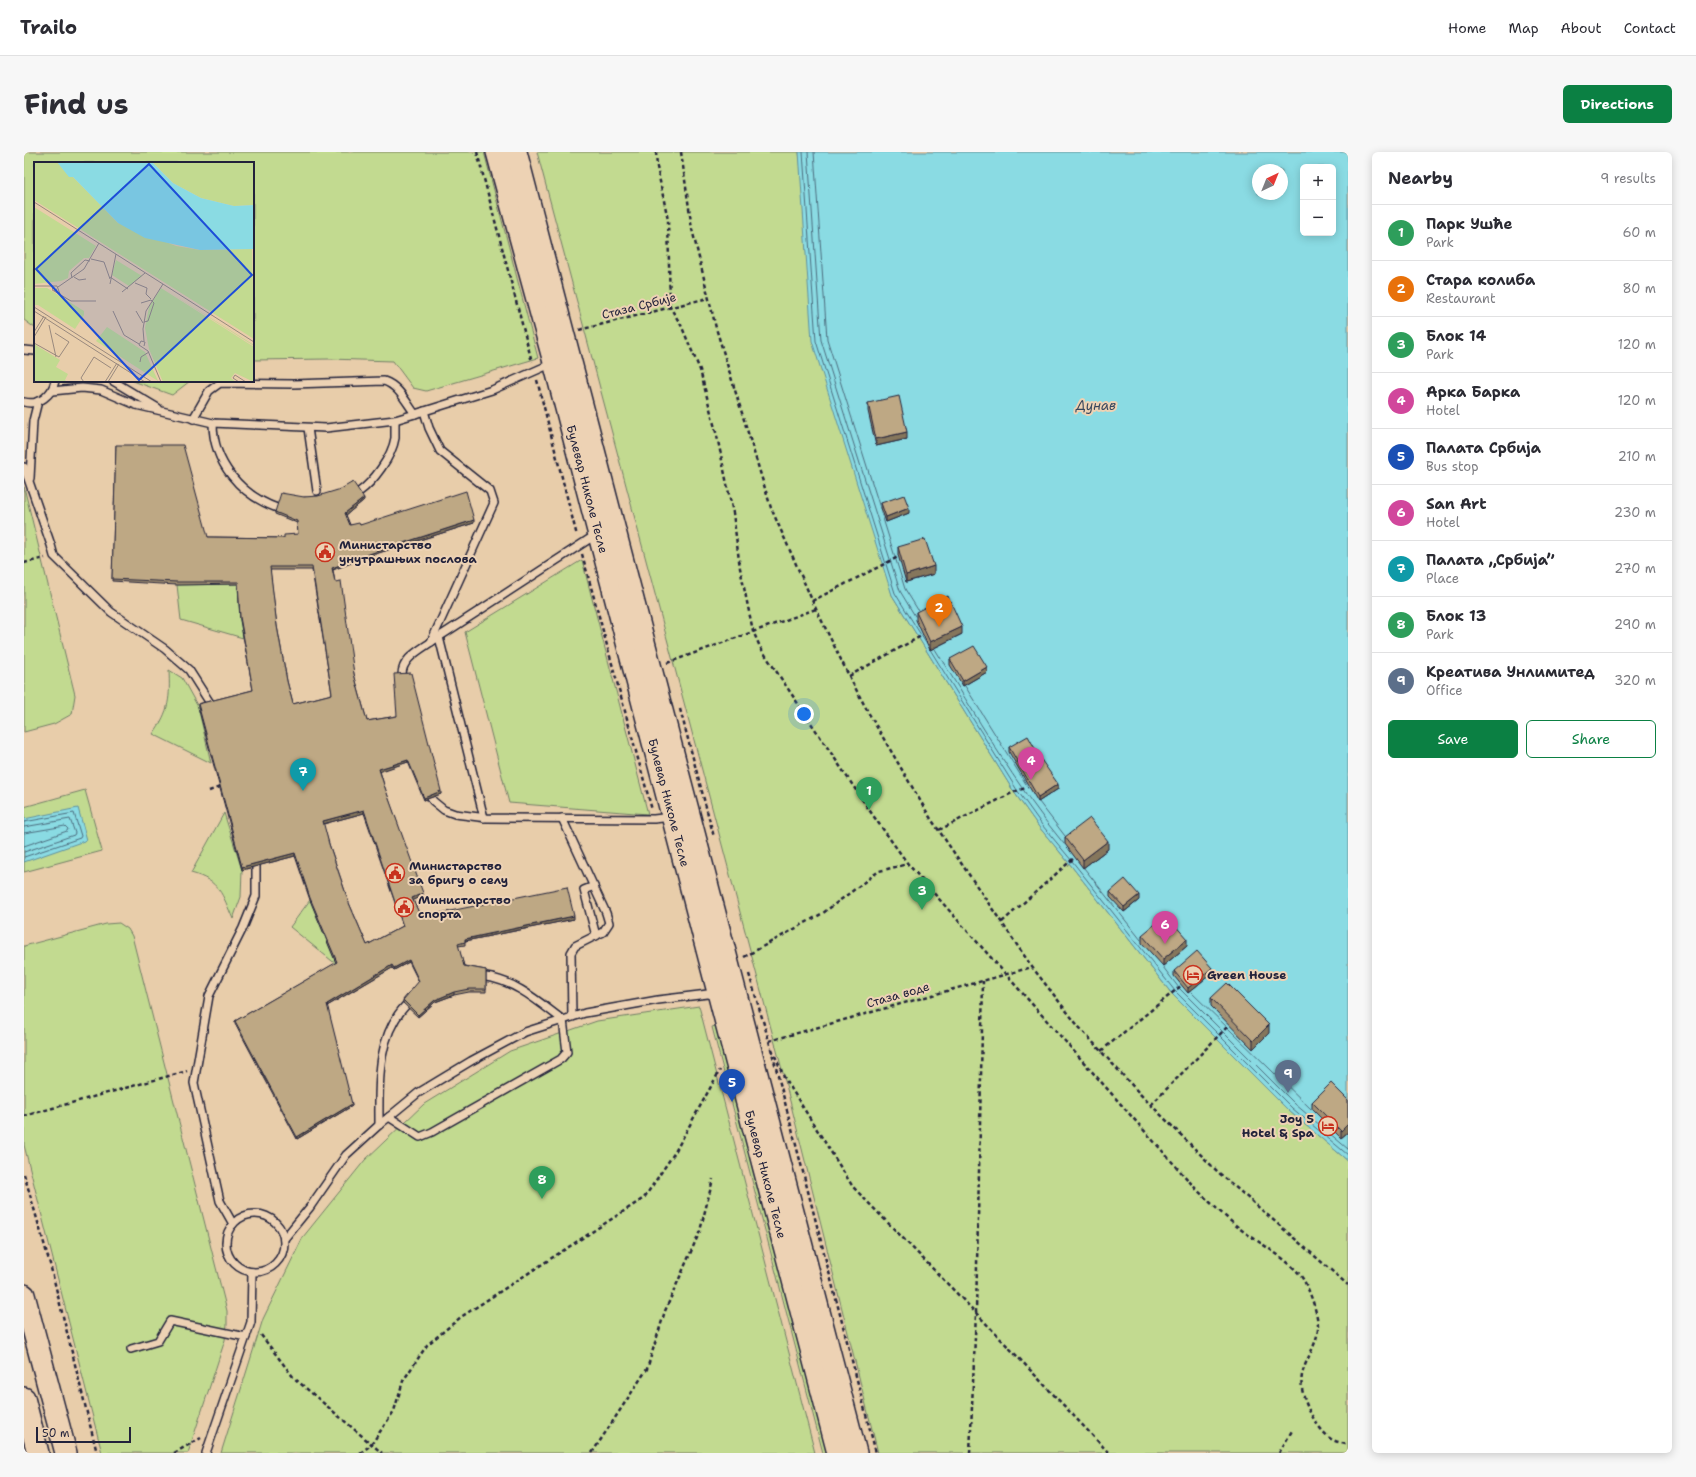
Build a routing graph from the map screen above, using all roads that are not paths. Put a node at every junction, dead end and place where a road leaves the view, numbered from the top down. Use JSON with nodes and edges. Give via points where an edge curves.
{"nodes":[{"id":1,"x":497,"y":152,"type":"edge"},
{"id":2,"x":516,"y":152,"type":"edge"},
{"id":3,"x":562,"y":359,"type":"junction"},
{"id":4,"x":55,"y":382,"type":"edge"},
{"id":5,"x":115,"y":382,"type":"edge"},
{"id":6,"x":52,"y":391,"type":"junction"},
{"id":7,"x":38,"y":401,"type":"junction"},
{"id":8,"x":24,"y":402,"type":"edge"},
{"id":9,"x":424,"y":411,"type":"junction"},
{"id":10,"x":163,"y":412,"type":"junction"},
{"id":11,"x":414,"y":414,"type":"junction"},
{"id":12,"x":193,"y":419,"type":"junction"},
{"id":13,"x":395,"y":420,"type":"junction"},
{"id":14,"x":213,"y":423,"type":"junction"},
{"id":15,"x":308,"y":428,"type":"junction"},
{"id":16,"x":24,"y":467,"type":"edge"},
{"id":17,"x":29,"y":480,"type":"junction"},
{"id":18,"x":317,"y":491,"type":"dead end"},
{"id":19,"x":359,"y":492,"type":"edge"},
{"id":20,"x":277,"y":508,"type":"edge"},
{"id":21,"x":607,"y":531,"type":"junction"},
{"id":22,"x":439,"y":636,"type":"junction"},
{"id":23,"x":431,"y":642,"type":"junction"},
{"id":24,"x":402,"y":676,"type":"edge"},
{"id":25,"x":210,"y":703,"type":"edge"},
{"id":26,"x":431,"y":798,"type":"edge"},
{"id":27,"x":676,"y":816,"type":"junction"},
{"id":28,"x":484,"y":818,"type":"junction"},
{"id":29,"x":562,"y":818,"type":"junction"},
{"id":30,"x":256,"y":866,"type":"edge"},
{"id":31,"x":594,"y":886,"type":"junction"},
{"id":32,"x":596,"y":936,"type":"junction"},
{"id":33,"x":486,"y":977,"type":"edge"},
{"id":34,"x":727,"y":991,"type":"junction"},
{"id":35,"x":406,"y":1005,"type":"edge"},
{"id":36,"x":572,"y":1017,"type":"junction"},
{"id":37,"x":564,"y":1020,"type":"junction"},
{"id":38,"x":389,"y":1117,"type":"junction"},
{"id":39,"x":379,"y":1125,"type":"junction"},
{"id":40,"x":233,"y":1224,"type":"junction"},
{"id":41,"x":284,"y":1239,"type":"junction"},
{"id":42,"x":252,"y":1272,"type":"junction"},
{"id":43,"x":24,"y":1295,"type":"edge"},
{"id":44,"x":246,"y":1337,"type":"junction"},
{"id":45,"x":131,"y":1349,"type":"dead end"},
{"id":46,"x":24,"y":1398,"type":"edge"},
{"id":47,"x":38,"y":1453,"type":"edge"},
{"id":48,"x":66,"y":1453,"type":"edge"},
{"id":49,"x":206,"y":1453,"type":"edge"},
{"id":50,"x":838,"y":1453,"type":"edge"},
{"id":51,"x":856,"y":1453,"type":"edge"}],
"edges":[{"from":1,"to":3,"type":"main road","name":"Булевар Николе Тесле"},
{"from":2,"to":3,"type":"main road","name":"Булевар Николе Тесле"},
{"from":3,"to":9,"type":"lane","via":[[492,390]]},
{"from":3,"to":21,"type":"main road","name":"Булевар Николе Тесле"},
{"from":4,"to":6,"type":"lane"},
{"from":5,"to":10,"type":"lane"},
{"from":6,"to":7,"type":"lane"},
{"from":6,"to":10,"type":"lane","via":[[82,388],[101,390],[136,405]]},
{"from":7,"to":8,"type":"lane"},
{"from":7,"to":17,"type":"lane","via":[[33,421]]},
{"from":9,"to":11,"type":"lane"},
{"from":9,"to":23,"type":"lane","via":[[440,451],[490,491],[494,504]]},
{"from":10,"to":12,"type":"lane"},
{"from":11,"to":12,"type":"lane","via":[[396,389],[384,381],[293,384],[234,382],[215,385]]},
{"from":11,"to":13,"type":"lane"},
{"from":12,"to":14,"type":"lane"},
{"from":13,"to":15,"type":"lane"},
{"from":13,"to":19,"type":"lane","via":[[394,440],[386,460],[376,476]]},
{"from":14,"to":15,"type":"lane"},
{"from":14,"to":20,"type":"lane","via":[[215,443],[228,472],[247,492],[263,503]]},
{"from":15,"to":18,"type":"lane"},
{"from":16,"to":17,"type":"lane"},
{"from":17,"to":25,"type":"lane","via":[[54,556],[111,612],[165,649],[189,670]]},
{"from":21,"to":22,"type":"lane","via":[[580,545]]},
{"from":21,"to":27,"type":"main road","name":"Булевар Николе Тесле"},
{"from":22,"to":23,"type":"lane"},
{"from":22,"to":28,"type":"lane"},
{"from":23,"to":24,"type":"lane","via":[[409,658]]},
{"from":26,"to":28,"type":"lane","via":[[444,810]]},
{"from":27,"to":29,"type":"lane"},
{"from":27,"to":34,"type":"main road","name":"Булевар Николе Тесле"},
{"from":28,"to":29,"type":"lane"},
{"from":29,"to":31,"type":"lane"},
{"from":30,"to":40,"type":"lane","via":[[256,896],[209,996],[194,1083],[220,1201]]},
{"from":31,"to":32,"type":"lane","via":[[584,890]]},
{"from":31,"to":32,"type":"lane","via":[[609,923],[603,932]]},
{"from":32,"to":36,"type":"lane","via":[[575,946],[571,953]]},
{"from":33,"to":37,"type":"lane","via":[[512,984]]},
{"from":34,"to":36,"type":"lane","via":[[658,1000]]},
{"from":34,"to":50,"type":"main road","name":"Булевар Николе Тесле"},
{"from":34,"to":51,"type":"main road","name":"Булевар Николе Тесле"},
{"from":35,"to":39,"type":"lane","via":[[388,1032],[379,1068]]},
{"from":36,"to":37,"type":"lane"},
{"from":37,"to":38,"type":"lane","via":[[525,1032],[471,1061],[418,1093]]},
{"from":37,"to":38,"type":"lane","via":[[567,1052],[561,1059],[432,1132],[420,1137]]},
{"from":38,"to":39,"type":"lane"},
{"from":39,"to":41,"type":"lane","via":[[346,1155]]},
{"from":40,"to":41,"type":"lane","via":[[242,1217],[252,1214],[263,1215],[281,1228]]},
{"from":40,"to":42,"type":"lane","via":[[226,1243],[228,1254],[242,1269]]},
{"from":41,"to":42,"type":"lane","via":[[280,1259],[272,1267]]},
{"from":42,"to":44,"type":"lane","via":[[251,1322]]},
{"from":43,"to":48,"type":"main road"},
{"from":44,"to":45,"type":"lane","via":[[170,1321],[158,1340]]},
{"from":44,"to":49,"type":"lane"},
{"from":46,"to":47,"type":"main road"}]}
